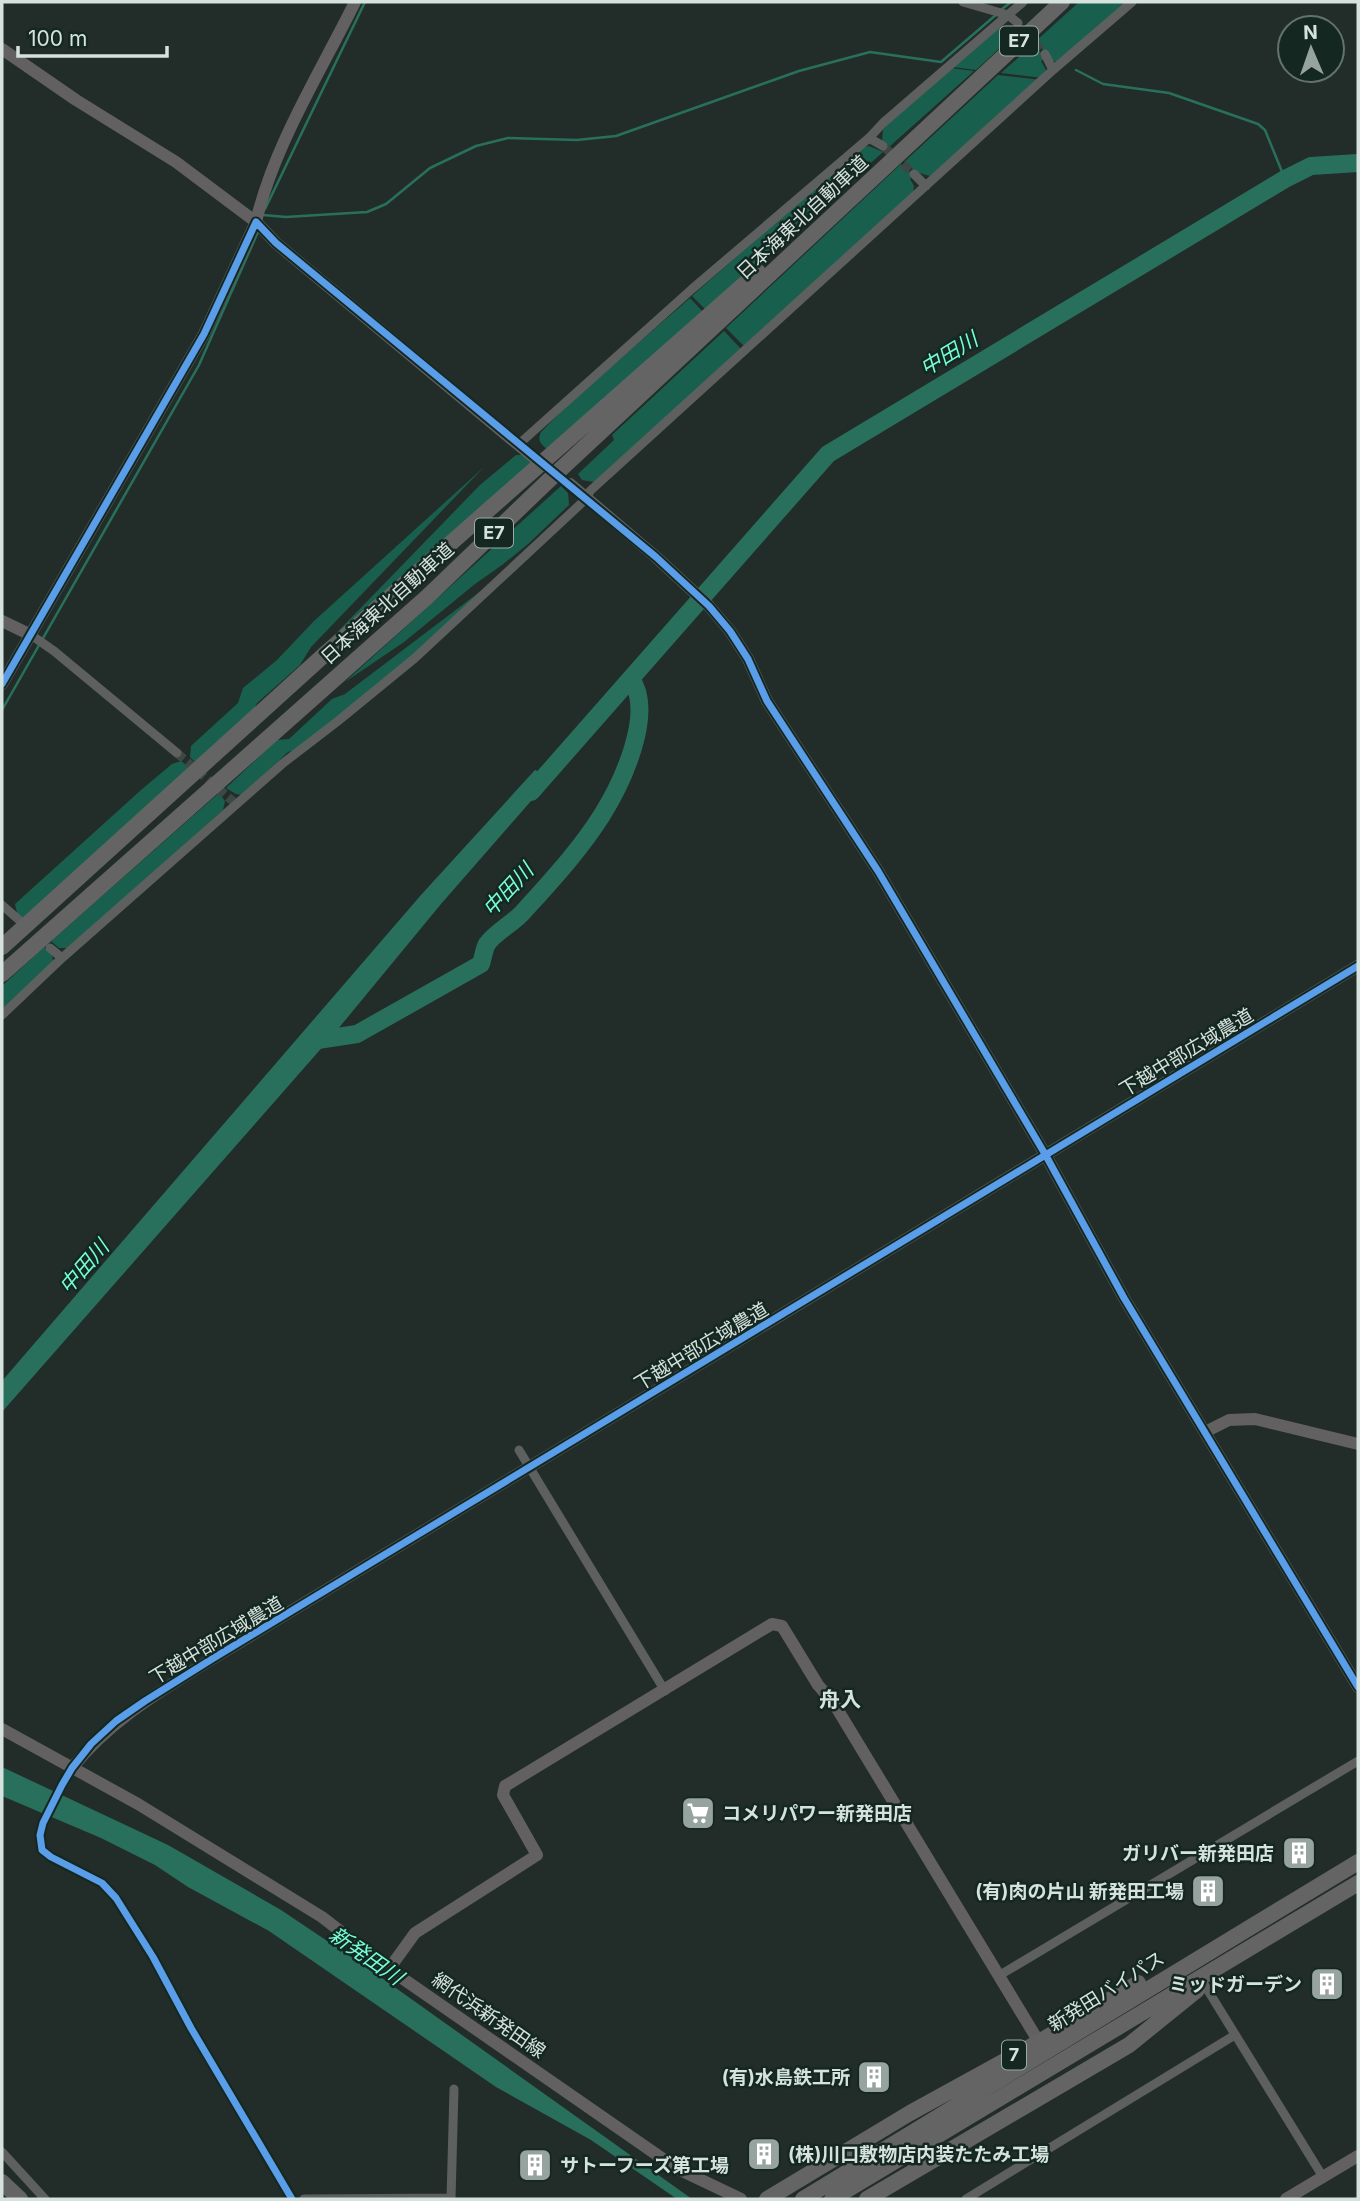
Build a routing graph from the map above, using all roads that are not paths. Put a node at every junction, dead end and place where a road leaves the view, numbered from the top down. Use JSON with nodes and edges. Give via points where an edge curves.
{"nodes":[{"id":1,"x":355,"y":2,"type":"edge"},
{"id":2,"x":963,"y":2,"type":"edge"},
{"id":3,"x":1023,"y":2,"type":"edge"},
{"id":4,"x":1062,"y":2,"type":"edge"},
{"id":5,"x":1132,"y":2,"type":"edge"},
{"id":6,"x":1008,"y":15,"type":"junction"},
{"id":7,"x":1018,"y":23,"type":"tunnel mouth"},
{"id":8,"x":2,"y":49,"type":"edge"},
{"id":9,"x":1045,"y":54,"type":"tunnel mouth"},
{"id":10,"x":1054,"y":70,"type":"junction"},
{"id":11,"x":976,"y":82,"type":"junction"},
{"id":12,"x":869,"y":138,"type":"junction"},
{"id":13,"x":883,"y":146,"type":"tunnel mouth"},
{"id":14,"x":915,"y":173,"type":"tunnel mouth"},
{"id":15,"x":926,"y":186,"type":"junction"},
{"id":16,"x":256,"y":222,"type":"junction"},
{"id":17,"x":519,"y":444,"type":"junction"},
{"id":18,"x":533,"y":457,"type":"dead end"},
{"id":19,"x":570,"y":484,"type":"dead end"},
{"id":20,"x":587,"y":498,"type":"junction"},
{"id":21,"x":2,"y":621,"type":"edge"},
{"id":22,"x":31,"y":635,"type":"junction"},
{"id":23,"x":2,"y":684,"type":"edge"},
{"id":24,"x":177,"y":753,"type":"tunnel mouth"},
{"id":25,"x":2,"y":905,"type":"edge"},
{"id":26,"x":19,"y":920,"type":"dead end"},
{"id":27,"x":2,"y":947,"type":"edge"},
{"id":28,"x":50,"y":948,"type":"dead end"},
{"id":29,"x":62,"y":958,"type":"junction"},
{"id":30,"x":1358,"y":966,"type":"edge"},
{"id":31,"x":2,"y":974,"type":"edge"},
{"id":32,"x":2,"y":1015,"type":"edge"},
{"id":33,"x":1045,"y":1154,"type":"junction"},
{"id":34,"x":1205,"y":1432,"type":"junction"},
{"id":35,"x":1358,"y":1444,"type":"edge"},
{"id":36,"x":519,"y":1450,"type":"dead end"},
{"id":37,"x":528,"y":1468,"type":"junction"},
{"id":38,"x":1358,"y":1687,"type":"edge"},
{"id":39,"x":665,"y":1691,"type":"junction"},
{"id":40,"x":2,"y":1729,"type":"edge"},
{"id":41,"x":1358,"y":1761,"type":"edge"},
{"id":42,"x":72,"y":1768,"type":"junction"},
{"id":43,"x":1358,"y":1862,"type":"edge"},
{"id":44,"x":1358,"y":1883,"type":"edge"},
{"id":45,"x":1265,"y":1918,"type":"junction"},
{"id":46,"x":1245,"y":1951,"type":"junction"},
{"id":47,"x":389,"y":1969,"type":"junction"},
{"id":48,"x":1000,"y":1975,"type":"junction"},
{"id":49,"x":1204,"y":1984,"type":"junction"},
{"id":50,"x":1235,"y":2035,"type":"junction"},
{"id":51,"x":1039,"y":2042,"type":"junction"},
{"id":52,"x":454,"y":2089,"type":"dead end"},
{"id":53,"x":941,"y":2126,"type":"junction"},
{"id":54,"x":2,"y":2152,"type":"edge"},
{"id":55,"x":1358,"y":2156,"type":"edge"},
{"id":56,"x":1323,"y":2177,"type":"junction"},
{"id":57,"x":2,"y":2182,"type":"edge"},
{"id":58,"x":20,"y":2199,"type":"edge"},
{"id":59,"x":44,"y":2199,"type":"edge"},
{"id":60,"x":292,"y":2199,"type":"edge"},
{"id":61,"x":304,"y":2199,"type":"edge"},
{"id":62,"x":452,"y":2199,"type":"edge"},
{"id":63,"x":741,"y":2199,"type":"edge"},
{"id":64,"x":767,"y":2199,"type":"edge"},
{"id":65,"x":803,"y":2199,"type":"edge"},
{"id":66,"x":832,"y":2199,"type":"edge"},
{"id":67,"x":867,"y":2199,"type":"edge"},
{"id":68,"x":968,"y":2199,"type":"edge"},
{"id":69,"x":1286,"y":2199,"type":"edge"}],
"edges":[{"from":1,"to":16,"type":"street","via":[[274,165]]},
{"from":2,"to":6,"type":"street"},
{"from":3,"to":6,"type":"street"},
{"from":4,"to":11,"type":"highway","name":"日本海東北自動車道","number":"E7"},
{"from":5,"to":10,"type":"street"},
{"from":6,"to":7,"type":"street"},
{"from":6,"to":12,"type":"street"},
{"from":8,"to":16,"type":"street","via":[[176,162]]},
{"from":9,"to":10,"type":"street"},
{"from":10,"to":15,"type":"street"},
{"from":11,"to":27,"type":"highway","name":"日本海東北自動車道","number":"E7","via":[[324,655]]},
{"from":11,"to":31,"type":"highway","name":"日本海東北自動車道","number":"E7","via":[[427,597]]},
{"from":12,"to":13,"type":"street"},
{"from":12,"to":17,"type":"street"},
{"from":14,"to":15,"type":"street"},
{"from":15,"to":20,"type":"street","via":[[674,413]]},
{"from":16,"to":17,"type":"street"},
{"from":16,"to":22,"type":"street","via":[[204,334]]},
{"from":17,"to":18,"type":"street"},
{"from":19,"to":20,"type":"street"},
{"from":20,"to":29,"type":"street","via":[[415,658],[282,764]]},
{"from":20,"to":33,"type":"street","via":[[709,606],[730,631],[767,701],[878,871]]},
{"from":21,"to":22,"type":"street"},
{"from":22,"to":23,"type":"street"},
{"from":22,"to":24,"type":"street"},
{"from":25,"to":26,"type":"street"},
{"from":28,"to":29,"type":"street"},
{"from":29,"to":32,"type":"street"},
{"from":30,"to":33,"type":"street","name":"下越中部広域農道"},
{"from":33,"to":34,"type":"street"},
{"from":33,"to":37,"type":"street","name":"下越中部広域農道"},
{"from":34,"to":35,"type":"street","via":[[1229,1420],[1255,1419]]},
{"from":34,"to":38,"type":"street"},
{"from":36,"to":37,"type":"street"},
{"from":37,"to":39,"type":"street"},
{"from":37,"to":42,"type":"street","name":"下越中部広域農道","via":[[145,1701],[116,1721]]},
{"from":39,"to":47,"type":"street","via":[[505,1786],[503,1795],[537,1855],[415,1933]]},
{"from":39,"to":48,"type":"street","via":[[772,1624],[782,1626],[818,1685],[834,1702]]},
{"from":40,"to":42,"type":"street","name":"網代浜新発田線"},
{"from":41,"to":48,"type":"street"},
{"from":42,"to":47,"type":"street","name":"網代浜新発田線","via":[[322,1917]]},
{"from":42,"to":60,"type":"street","via":[[43,1823],[42,1850],[102,1883],[116,1898]]},
{"from":43,"to":45,"type":"highway","name":"新発田バイパス","number":"7"},
{"from":44,"to":46,"type":"highway","name":"新発田バイパス","number":"7"},
{"from":45,"to":51,"type":"highway","number":"7","via":[[1187,1955]]},
{"from":45,"to":53,"type":"highway","name":"新発田バイパス","number":"7"},
{"from":46,"to":49,"type":"highway","number":"7"},
{"from":46,"to":53,"type":"highway","name":"新発田バイパス","number":"7"},
{"from":47,"to":63,"type":"street","name":"網代浜新発田線","via":[[676,2168]]},
{"from":48,"to":51,"type":"street"},
{"from":49,"to":50,"type":"street"},
{"from":49,"to":67,"type":"highway","number":"7","via":[[1129,2045]]},
{"from":50,"to":56,"type":"street"},
{"from":50,"to":68,"type":"street"},
{"from":51,"to":64,"type":"highway","number":"7"},
{"from":52,"to":62,"type":"street"},
{"from":53,"to":65,"type":"highway","name":"新発田バイパス","number":"7"},
{"from":53,"to":66,"type":"highway","name":"新発田バイパス","number":"7"},
{"from":54,"to":59,"type":"street"},
{"from":55,"to":56,"type":"street"},
{"from":56,"to":69,"type":"street"},
{"from":57,"to":58,"type":"highway"},
{"from":61,"to":62,"type":"street"}]}
